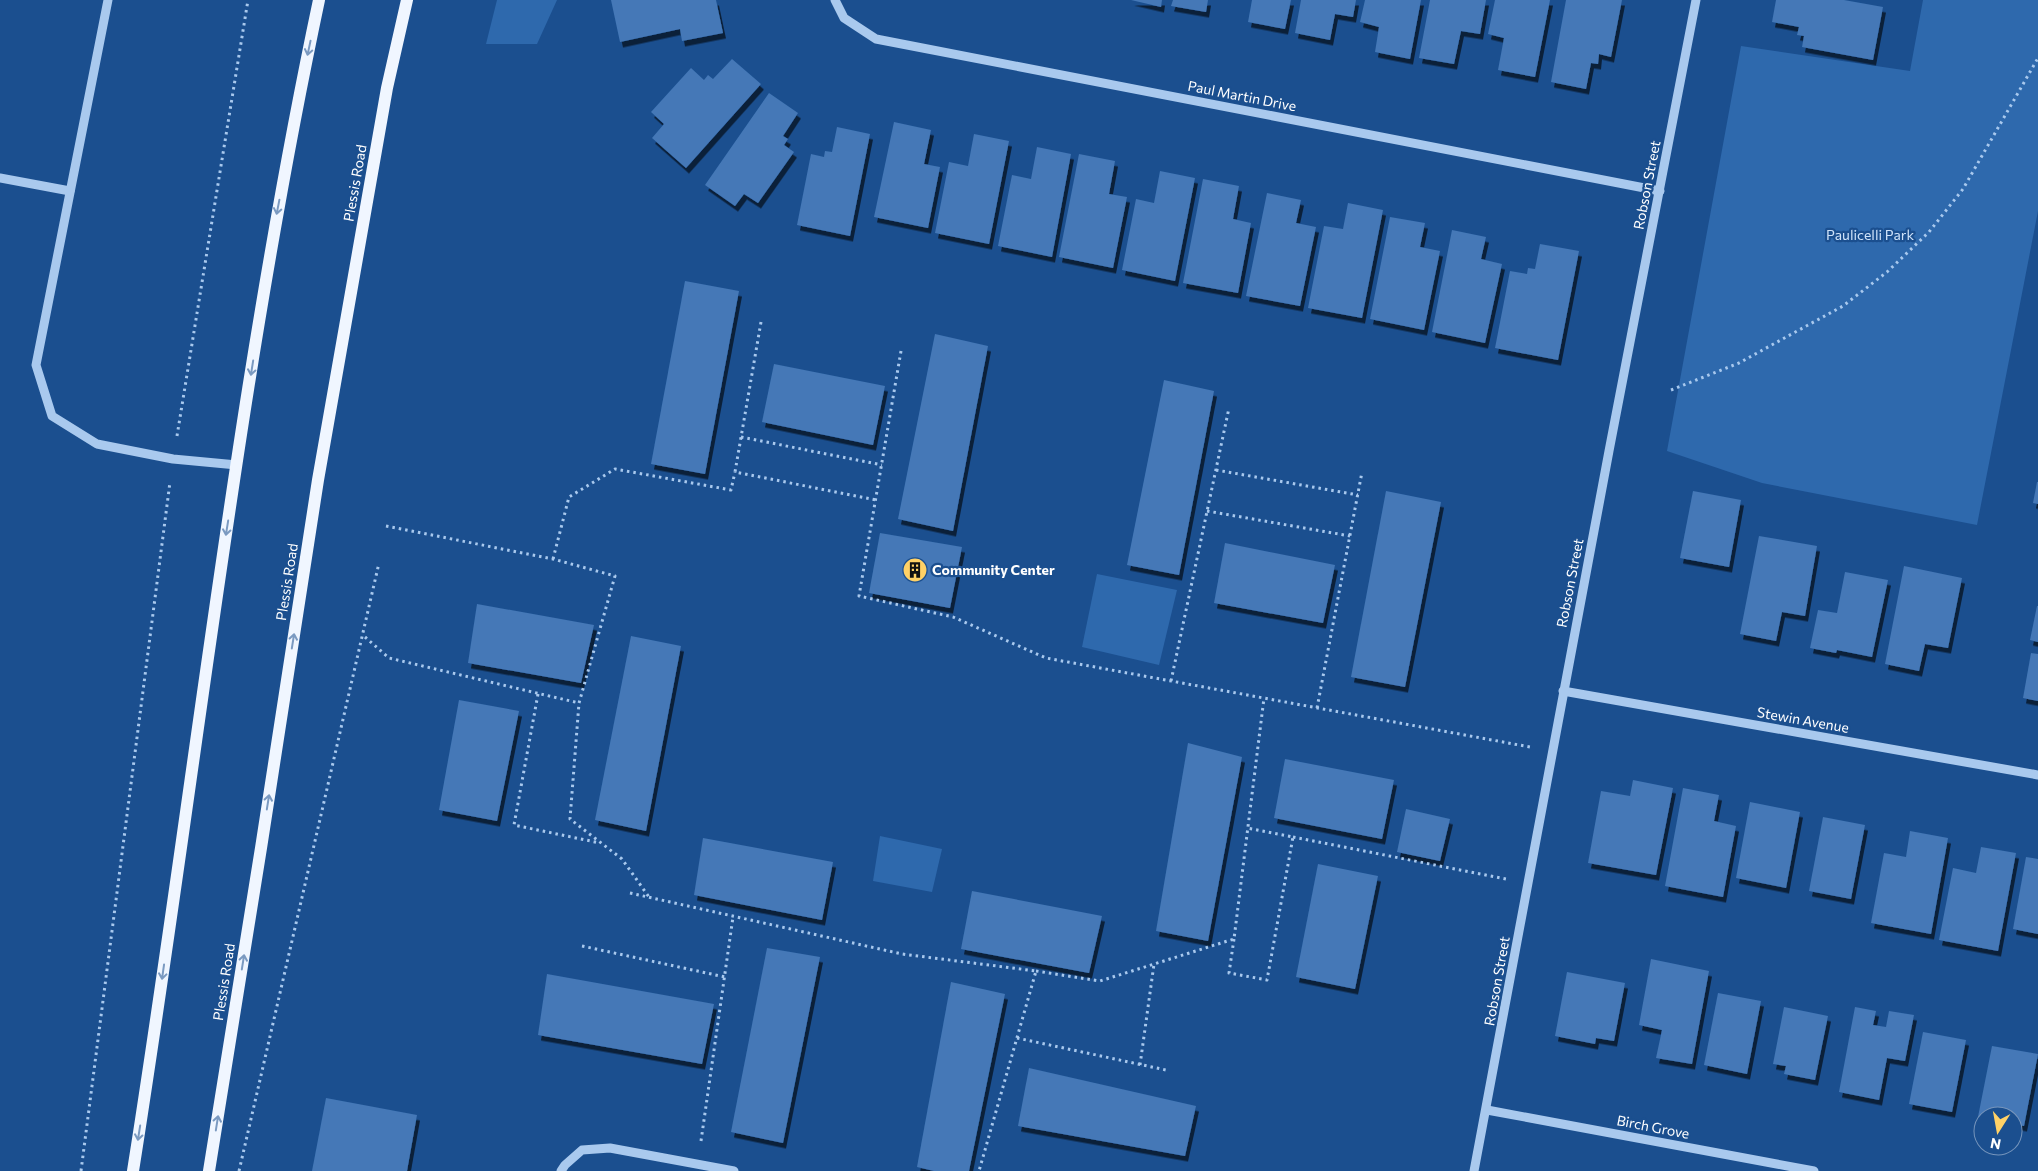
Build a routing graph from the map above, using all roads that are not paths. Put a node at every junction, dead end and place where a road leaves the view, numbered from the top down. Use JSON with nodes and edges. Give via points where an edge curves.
{"nodes":[{"id":1,"x":108,"y":0,"type":"edge"},
{"id":2,"x":319,"y":0,"type":"edge"},
{"id":3,"x":407,"y":0,"type":"edge"},
{"id":4,"x":835,"y":0,"type":"edge"},
{"id":5,"x":1696,"y":0,"type":"edge"},
{"id":6,"x":0,"y":178,"type":"edge"},
{"id":7,"x":70,"y":191,"type":"junction"},
{"id":8,"x":1660,"y":191,"type":"junction"},
{"id":9,"x":237,"y":465,"type":"junction"},
{"id":10,"x":1564,"y":691,"type":"junction"},
{"id":11,"x":2038,"y":775,"type":"edge"},
{"id":12,"x":1486,"y":1110,"type":"junction"},
{"id":13,"x":133,"y":1171,"type":"edge"},
{"id":14,"x":209,"y":1171,"type":"edge"},
{"id":15,"x":562,"y":1171,"type":"edge"},
{"id":16,"x":734,"y":1171,"type":"edge"},
{"id":17,"x":1474,"y":1171,"type":"edge"},
{"id":18,"x":1814,"y":1171,"type":"edge"}],
"edges":[{"from":1,"to":7,"type":"street"},
{"from":2,"to":9,"type":"main road","one_way":true,"via":[[274,225]]},
{"from":14,"to":3,"type":"main road","name":"Plessis Road","one_way":true,"via":[[320,470],[387,88]]},
{"from":4,"to":8,"type":"street","name":"Paul Martin Drive","via":[[844,18],[876,39]]},
{"from":5,"to":8,"type":"street","name":"Robson Street"},
{"from":6,"to":7,"type":"street"},
{"from":7,"to":9,"type":"street","via":[[36,365],[52,416],[97,444],[173,458]]},
{"from":8,"to":10,"type":"street","name":"Robson Street"},
{"from":9,"to":13,"type":"main road","one_way":true},
{"from":10,"to":11,"type":"street","name":"Stewin Avenue"},
{"from":10,"to":12,"type":"street","name":"Robson Street"},
{"from":12,"to":17,"type":"street","name":"Robson Street"},
{"from":12,"to":18,"type":"street","name":"Birch Grove"},
{"from":15,"to":16,"type":"street","via":[[582,1150],[610,1148]]}]}
